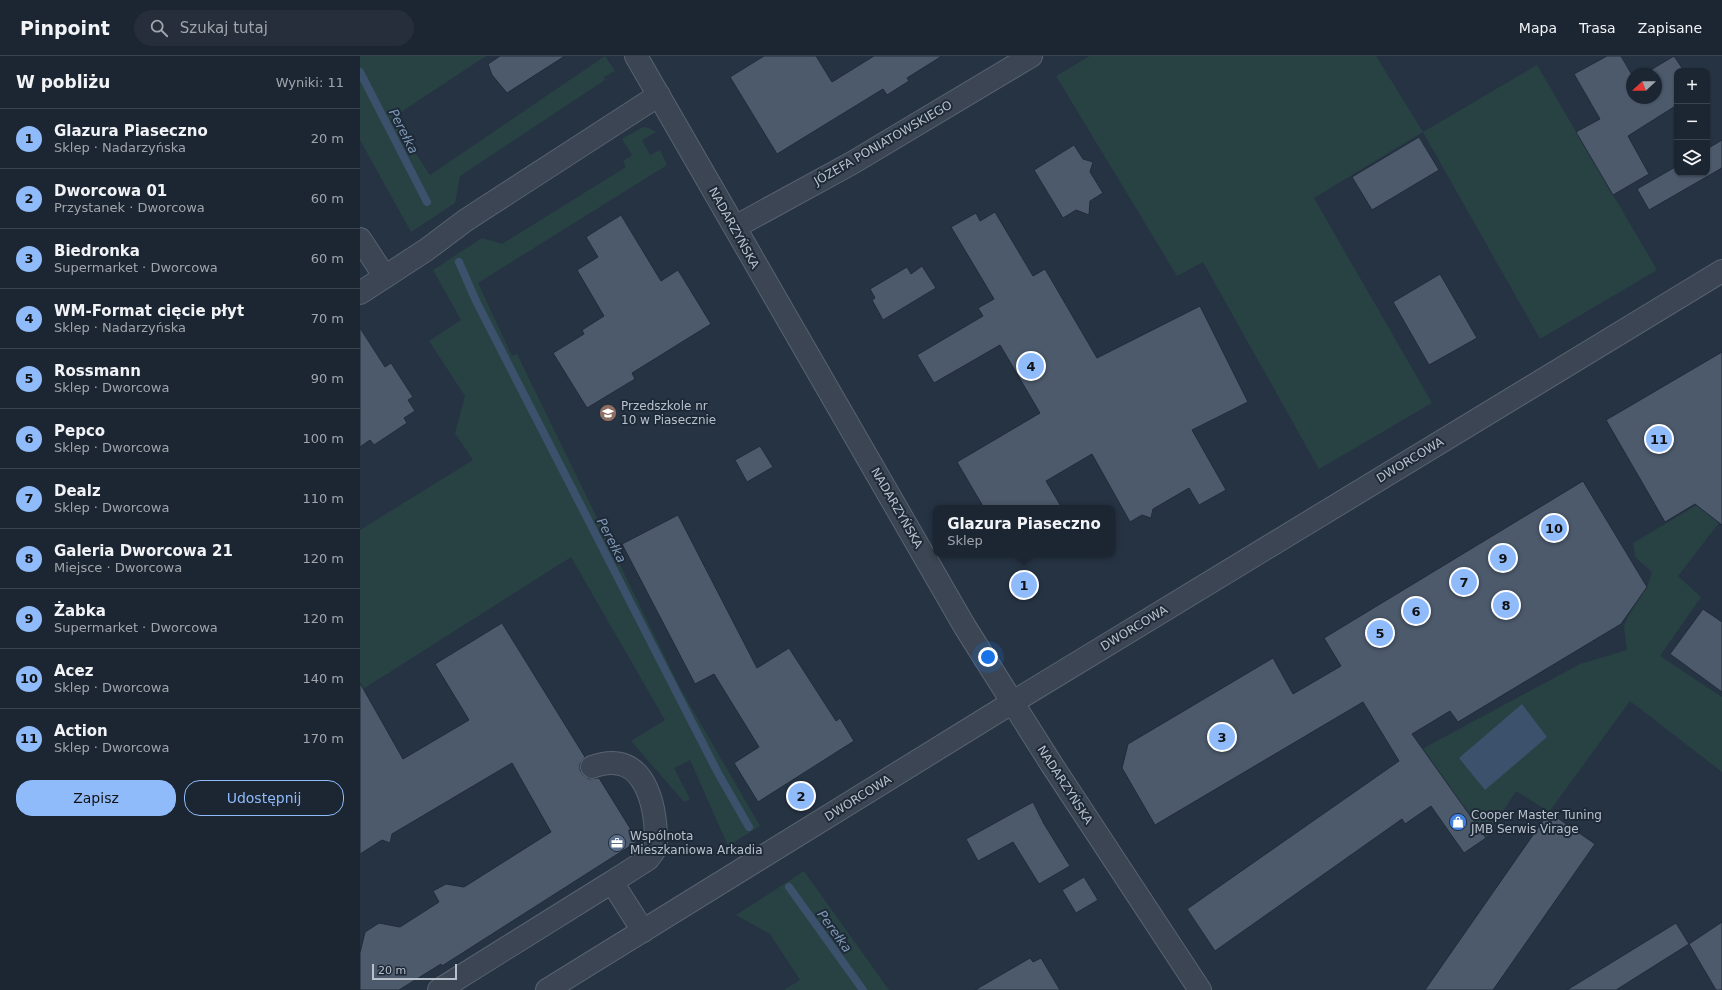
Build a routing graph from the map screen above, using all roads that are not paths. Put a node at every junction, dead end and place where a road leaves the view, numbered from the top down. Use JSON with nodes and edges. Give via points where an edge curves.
{"nodes":[{"id":1,"x":636,"y":56,"type":"edge"},
{"id":2,"x":1031,"y":56,"type":"edge"},
{"id":3,"x":659,"y":95,"type":"junction"},
{"id":4,"x":734,"y":227,"type":"junction"},
{"id":5,"x":360,"y":239,"type":"edge"},
{"id":6,"x":1722,"y":271,"type":"edge"},
{"id":7,"x":385,"y":277,"type":"junction"},
{"id":8,"x":360,"y":293,"type":"edge"},
{"id":9,"x":1013,"y":702,"type":"junction"},
{"id":10,"x":592,"y":767,"type":"dead end"},
{"id":11,"x":612,"y":882,"type":"junction"},
{"id":12,"x":643,"y":931,"type":"junction"},
{"id":13,"x":439,"y":990,"type":"edge"},
{"id":14,"x":547,"y":990,"type":"edge"},
{"id":15,"x":1200,"y":990,"type":"edge"}],
"edges":[{"from":1,"to":3,"type":"street","name":"NADARZYŃSKA"},
{"from":2,"to":4,"type":"street","name":"JÓZEFA PONIATOWSKIEGO","via":[[870,152]]},
{"from":3,"to":4,"type":"street","name":"NADARZYŃSKA"},
{"from":3,"to":7,"type":"street","via":[[466,220]]},
{"from":4,"to":9,"type":"street","name":"NADARZYŃSKA","via":[[965,627]]},
{"from":5,"to":7,"type":"street"},
{"from":6,"to":9,"type":"street","name":"DWORCOWA"},
{"from":7,"to":8,"type":"street"},
{"from":9,"to":12,"type":"street","name":"DWORCOWA"},
{"from":9,"to":15,"type":"street","name":"NADARZYŃSKA"},
{"from":10,"to":11,"type":"street","via":[[605,762],[631,767],[643,780],[654,819],[656,848],[648,859]]},
{"from":11,"to":12,"type":"street"},
{"from":11,"to":13,"type":"street"},
{"from":12,"to":14,"type":"street","name":"DWORCOWA"}]}
